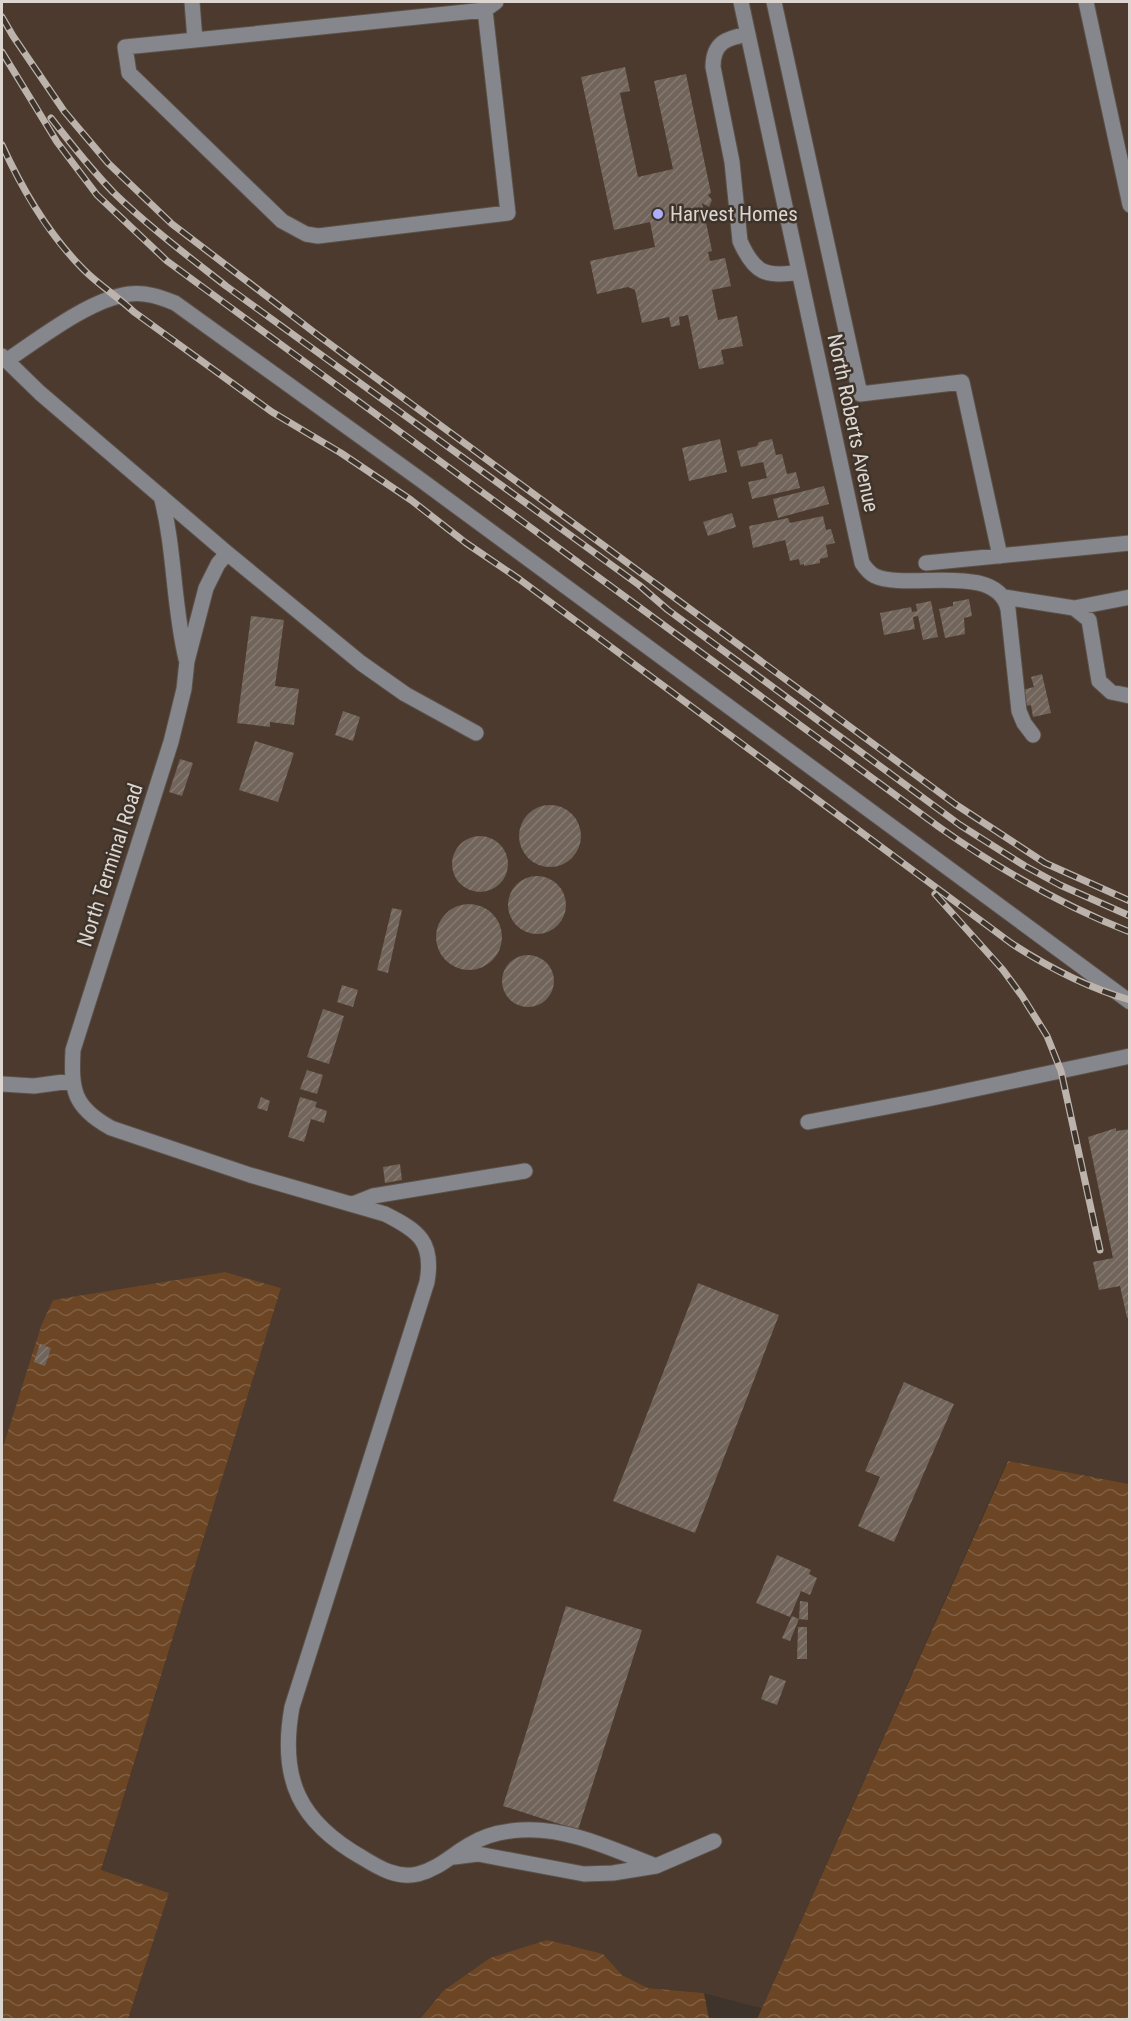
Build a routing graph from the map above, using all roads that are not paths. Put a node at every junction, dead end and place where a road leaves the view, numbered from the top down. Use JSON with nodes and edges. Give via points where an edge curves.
{"nodes":[{"id":1,"x":192,"y":2,"type":"edge"},
{"id":2,"x":741,"y":2,"type":"edge"},
{"id":3,"x":774,"y":2,"type":"edge"},
{"id":4,"x":1086,"y":2,"type":"edge"},
{"id":5,"x":491,"y":6,"type":"edge"},
{"id":6,"x":748,"y":34,"type":"junction"},
{"id":7,"x":195,"y":40,"type":"junction"},
{"id":8,"x":1130,"y":205,"type":"edge"},
{"id":9,"x":800,"y":272,"type":"junction"},
{"id":10,"x":4,"y":359,"type":"edge"},
{"id":11,"x":161,"y":496,"type":"junction"},
{"id":12,"x":1130,"y":543,"type":"edge"},
{"id":13,"x":227,"y":553,"type":"junction"},
{"id":14,"x":1000,"y":556,"type":"junction"},
{"id":15,"x":926,"y":563,"type":"dead end"},
{"id":16,"x":1004,"y":597,"type":"junction"},
{"id":17,"x":1130,"y":597,"type":"edge"},
{"id":18,"x":1074,"y":608,"type":"junction"},
{"id":19,"x":187,"y":661,"type":"junction"},
{"id":20,"x":1130,"y":696,"type":"edge"},
{"id":21,"x":476,"y":733,"type":"dead end"},
{"id":22,"x":1033,"y":735,"type":"dead end"},
{"id":23,"x":1130,"y":1002,"type":"edge"},
{"id":24,"x":1130,"y":1056,"type":"edge"},
{"id":25,"x":72,"y":1081,"type":"junction"},
{"id":26,"x":2,"y":1084,"type":"edge"},
{"id":27,"x":808,"y":1122,"type":"dead end"},
{"id":28,"x":525,"y":1171,"type":"dead end"},
{"id":29,"x":353,"y":1204,"type":"junction"},
{"id":30,"x":714,"y":1841,"type":"dead end"},
{"id":31,"x":451,"y":1857,"type":"junction"},
{"id":32,"x":656,"y":1866,"type":"junction"}],
"edges":[{"from":1,"to":7,"type":"street"},
{"from":2,"to":6,"type":"street","name":"North Roberts Avenue"},
{"from":3,"to":14,"type":"street","via":[[860,394],[962,381]]},
{"from":4,"to":8,"type":"street"},
{"from":5,"to":7,"type":"street"},
{"from":5,"to":7,"type":"street","via":[[508,213],[318,236],[282,221],[129,73],[125,47]]},
{"from":6,"to":9,"type":"street","name":"North Roberts Avenue"},
{"from":6,"to":9,"type":"street","via":[[727,39],[713,57],[732,162],[740,241],[754,265],[770,275]]},
{"from":9,"to":16,"type":"street","name":"North Roberts Avenue","via":[[862,563],[868,572],[886,579],[967,580]]},
{"from":10,"to":11,"type":"street"},
{"from":10,"to":23,"type":"street","via":[[109,300],[144,294],[175,303],[422,480]]},
{"from":11,"to":13,"type":"street"},
{"from":11,"to":19,"type":"street","name":"North Terminal Road"},
{"from":12,"to":14,"type":"street"},
{"from":13,"to":19,"type":"street","name":"North Terminal Road","via":[[206,588]]},
{"from":13,"to":21,"type":"street","via":[[361,663],[405,694]]},
{"from":14,"to":15,"type":"street"},
{"from":16,"to":18,"type":"street","name":"North Roberts Avenue"},
{"from":16,"to":22,"type":"street","via":[[1019,711]]},
{"from":17,"to":18,"type":"street"},
{"from":18,"to":20,"type":"street","via":[[1089,620],[1099,681],[1111,692]]},
{"from":19,"to":25,"type":"street","name":"North Terminal Road","via":[[171,742],[73,1050]]},
{"from":24,"to":27,"type":"street"},
{"from":25,"to":26,"type":"street","via":[[34,1086]]},
{"from":25,"to":29,"type":"street","name":"North Terminal Road","via":[[79,1101],[93,1118],[111,1128]]},
{"from":28,"to":29,"type":"street","via":[[373,1196]]},
{"from":29,"to":31,"type":"street","name":"North Terminal Road","via":[[404,1223],[418,1234],[428,1250],[430,1264],[292,1707],[287,1754],[297,1793],[309,1815],[346,1849],[376,1866],[405,1875],[430,1870]]},
{"from":30,"to":32,"type":"street"},
{"from":31,"to":32,"type":"street","via":[[478,1854],[584,1875]]},
{"from":31,"to":32,"type":"street","name":"North Terminal Road","via":[[490,1835],[548,1830]]}]}
